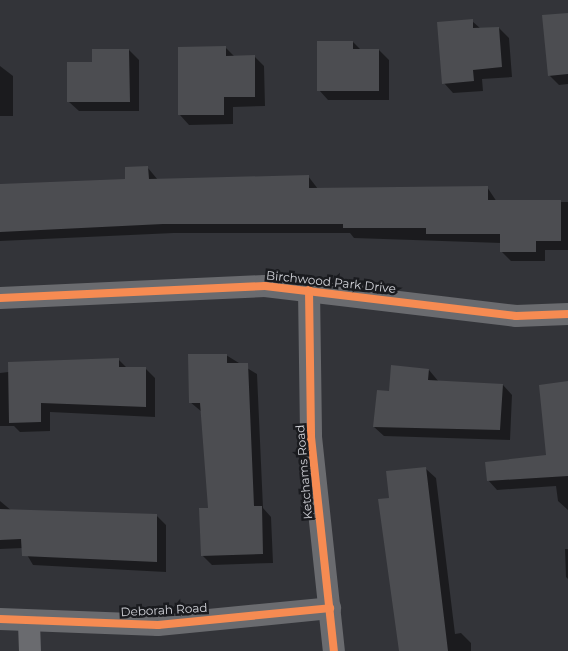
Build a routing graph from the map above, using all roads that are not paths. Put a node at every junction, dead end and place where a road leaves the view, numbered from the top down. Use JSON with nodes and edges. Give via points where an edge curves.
{"nodes":[{"id":1,"x":309,"y":290,"type":"junction"},
{"id":2,"x":0,"y":298,"type":"edge"},
{"id":3,"x":568,"y":314,"type":"edge"},
{"id":4,"x":330,"y":608,"type":"junction"},
{"id":5,"x":0,"y":619,"type":"edge"},
{"id":6,"x":29,"y":623,"type":"junction"},
{"id":7,"x":30,"y":651,"type":"edge"},
{"id":8,"x":334,"y":651,"type":"edge"}],
"edges":[{"from":1,"to":2,"type":"street","name":"Birchwood Park Drive","via":[[266,286]]},
{"from":1,"to":3,"type":"street","name":"Birchwood Park Drive","via":[[516,316]]},
{"from":1,"to":4,"type":"street","name":"Ketchams Road","via":[[311,437]]},
{"from":4,"to":6,"type":"street","name":"Deborah Road","via":[[158,624]]},
{"from":4,"to":8,"type":"street","name":"Ketchams Road"},
{"from":5,"to":6,"type":"street","name":"Deborah Road"},
{"from":6,"to":7,"type":"street"}]}
